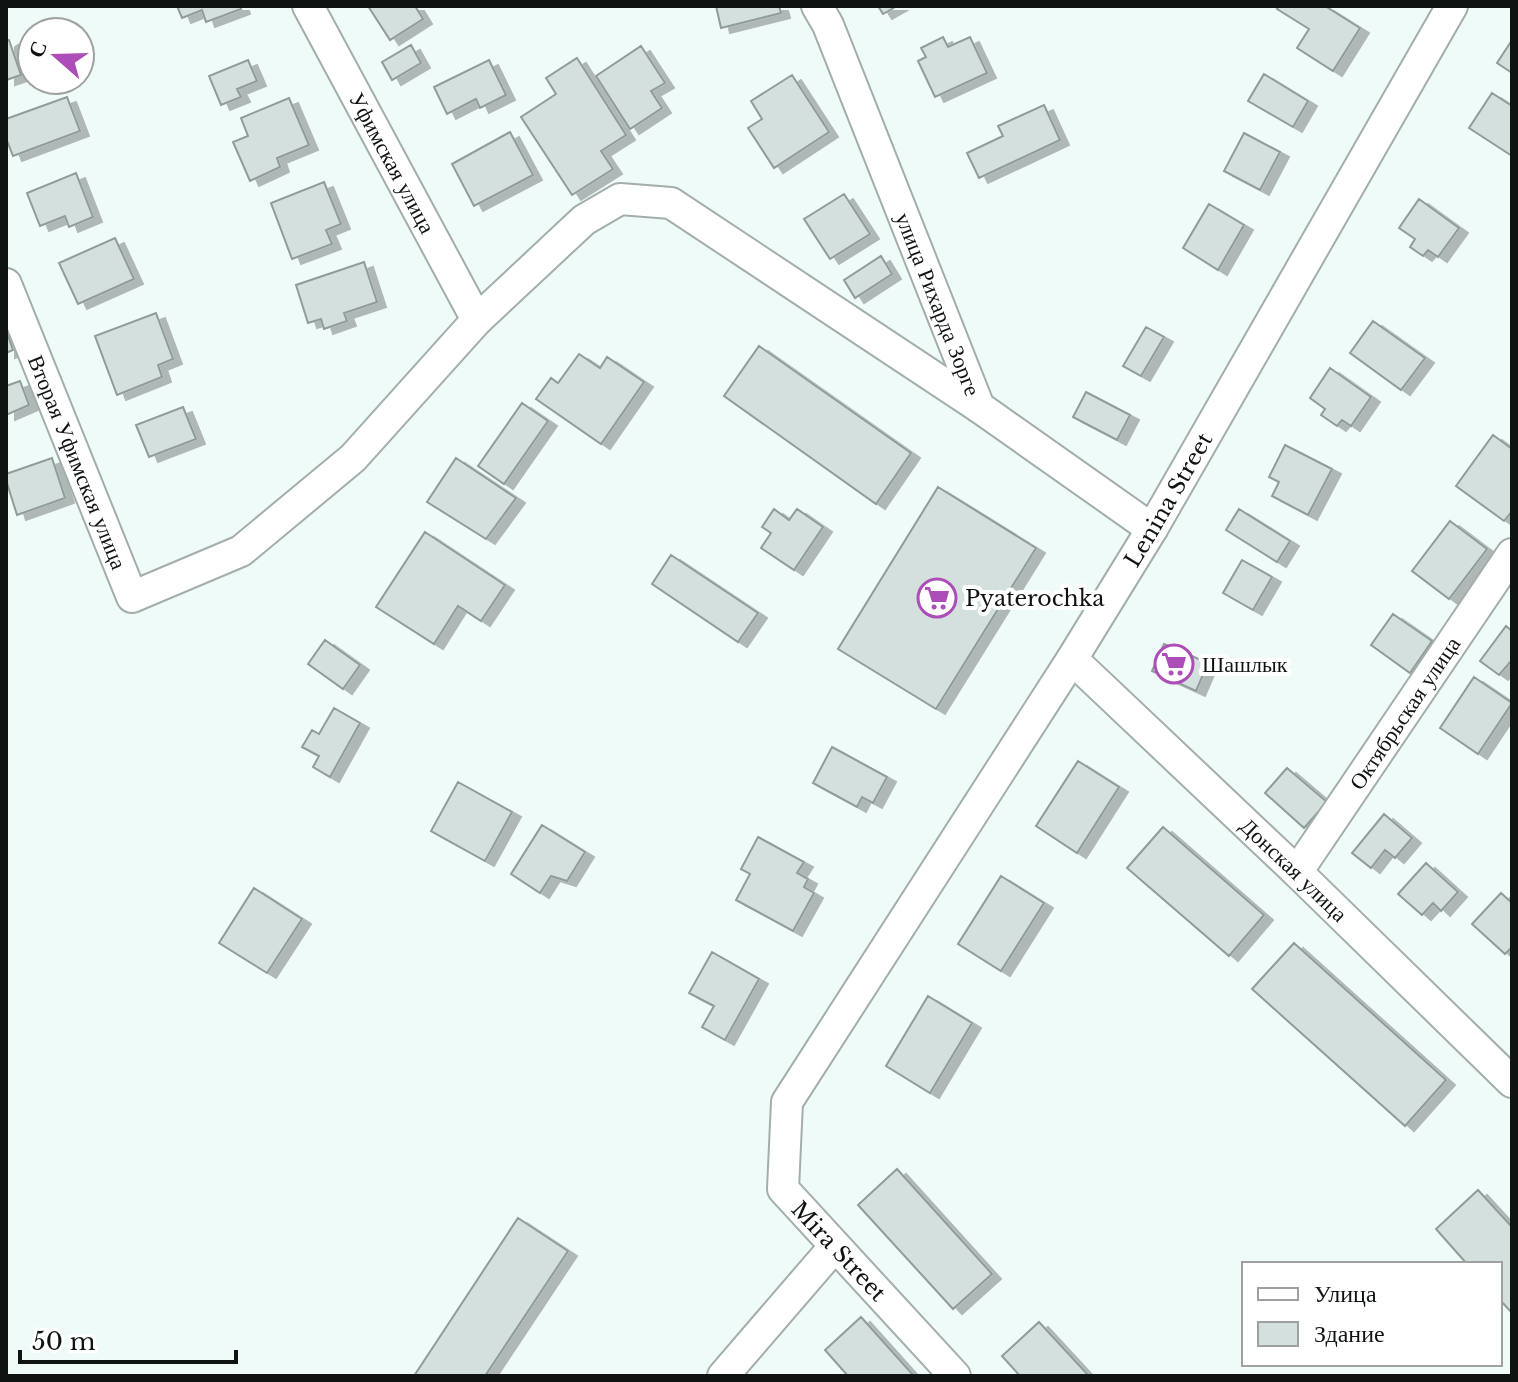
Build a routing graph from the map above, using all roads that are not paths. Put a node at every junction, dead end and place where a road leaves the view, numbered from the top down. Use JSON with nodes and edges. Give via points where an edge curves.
{"nodes":[{"id":1,"x":308,"y":6,"type":"edge"},
{"id":2,"x":817,"y":6,"type":"edge"},
{"id":3,"x":1452,"y":6,"type":"edge"},
{"id":4,"x":6,"y":284,"type":"edge"},
{"id":5,"x":477,"y":320,"type":"junction"},
{"id":6,"x":979,"y":407,"type":"junction"},
{"id":7,"x":1152,"y":529,"type":"junction"},
{"id":8,"x":1512,"y":554,"type":"edge"},
{"id":9,"x":1072,"y":659,"type":"junction"},
{"id":10,"x":1297,"y":872,"type":"junction"},
{"id":11,"x":1512,"y":1082,"type":"edge"},
{"id":12,"x":787,"y":1102,"type":"joint"},
{"id":13,"x":835,"y":1246,"type":"junction"},
{"id":14,"x":723,"y":1376,"type":"edge"},
{"id":15,"x":955,"y":1376,"type":"edge"}],
"edges":[{"from":1,"to":5,"type":"street","name":"Уфимская улица"},
{"from":2,"to":6,"type":"street","name":"улица Рихарда Зорге"},
{"from":3,"to":7,"type":"street","name":"Lenina Street"},
{"from":4,"to":5,"type":"street","name":"Вторая Уфимская улица","via":[[132,597],[241,551],[353,458]]},
{"from":5,"to":6,"type":"street","via":[[584,220],[620,199],[671,203]]},
{"from":6,"to":7,"type":"street","name":"улица Рихарда Зорге"},
{"from":7,"to":9,"type":"street","name":"Lenina Street"},
{"from":8,"to":10,"type":"street","name":"Октябрьская улица"},
{"from":9,"to":10,"type":"street","name":"Донская улица"},
{"from":9,"to":12,"type":"street","name":"Lenina Street"},
{"from":10,"to":11,"type":"street","name":"Донская улица"},
{"from":12,"to":13,"type":"street","name":"Mira Street","via":[[783,1189]]},
{"from":13,"to":14,"type":"street"},
{"from":13,"to":15,"type":"street","name":"Mira Street"}]}
